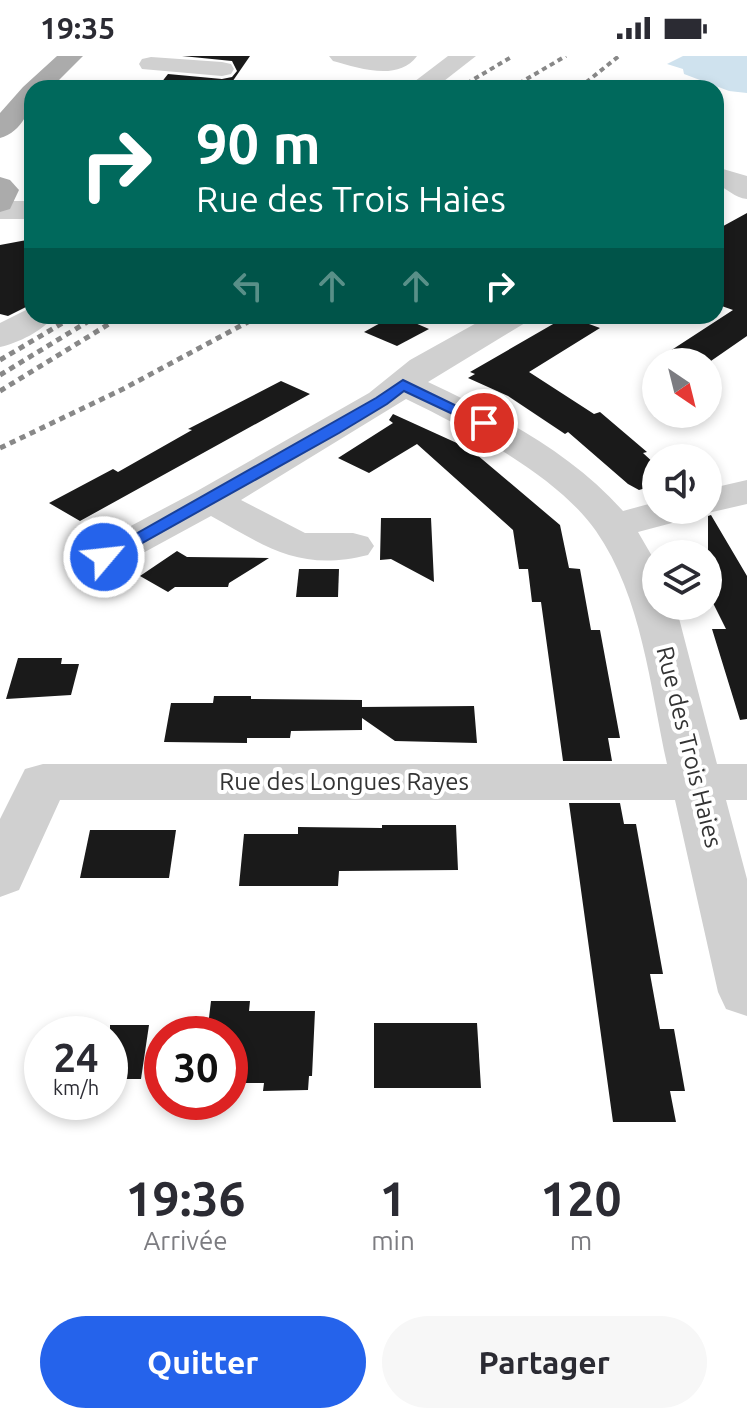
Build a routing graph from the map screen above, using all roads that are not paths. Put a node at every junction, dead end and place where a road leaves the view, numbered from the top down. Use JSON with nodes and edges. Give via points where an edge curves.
{"nodes":[{"id":1,"x":71,"y":56,"type":"edge"},
{"id":2,"x":96,"y":56,"type":"edge"},
{"id":3,"x":341,"y":56,"type":"edge"},
{"id":4,"x":405,"y":56,"type":"edge"},
{"id":5,"x":464,"y":56,"type":"edge"},
{"id":6,"x":148,"y":67,"type":"edge"},
{"id":7,"x":222,"y":69,"type":"dead end"},
{"id":8,"x":46,"y":80,"type":"edge"},
{"id":9,"x":71,"y":80,"type":"edge"},
{"id":10,"x":430,"y":80,"type":"edge"},
{"id":11,"x":24,"y":102,"type":"edge"},
{"id":12,"x":24,"y":128,"type":"edge"},
{"id":13,"x":0,"y":130,"type":"edge"},
{"id":14,"x":0,"y":153,"type":"edge"},
{"id":15,"x":724,"y":178,"type":"edge"},
{"id":16,"x":746,"y":191,"type":"edge"},
{"id":17,"x":724,"y":197,"type":"edge"},
{"id":18,"x":24,"y":323,"type":"edge"},
{"id":19,"x":499,"y":324,"type":"edge"},
{"id":20,"x":0,"y":337,"type":"edge"},
{"id":21,"x":403,"y":384,"type":"junction"},
{"id":22,"x":747,"y":492,"type":"edge"},
{"id":23,"x":722,"y":498,"type":"edge"},
{"id":24,"x":211,"y":500,"type":"junction"},
{"id":25,"x":642,"y":518,"type":"edge"},
{"id":26,"x":613,"y":526,"type":"junction"},
{"id":27,"x":353,"y":546,"type":"dead end"},
{"id":28,"x":104,"y":557,"type":"dead end"},
{"id":29,"x":698,"y":782,"type":"junction"},
{"id":30,"x":747,"y":782,"type":"edge"},
{"id":31,"x":0,"y":876,"type":"edge"},
{"id":32,"x":747,"y":992,"type":"edge"}],
"edges":[{"from":1,"to":8,"type":"main road"},
{"from":2,"to":9,"type":"main road"},
{"from":3,"to":4,"type":"street","via":[[389,65]]},
{"from":5,"to":10,"type":"street"},
{"from":6,"to":7,"type":"street"},
{"from":11,"to":13,"type":"main road"},
{"from":12,"to":14,"type":"main road"},
{"from":15,"to":16,"type":"street"},
{"from":16,"to":17,"type":"street"},
{"from":18,"to":20,"type":"street"},
{"from":19,"to":21,"type":"street"},
{"from":21,"to":24,"type":"street"},
{"from":21,"to":26,"type":"street","name":"Rue des Trois Haies","via":[[518,441]]},
{"from":22,"to":23,"type":"street"},
{"from":24,"to":27,"type":"street","via":[[297,546]]},
{"from":24,"to":28,"type":"street"},
{"from":25,"to":26,"type":"street"},
{"from":26,"to":29,"type":"street","name":"Rue des Trois Haies","via":[[658,622]]},
{"from":29,"to":30,"type":"street","name":"Rue des Longues Rayes"},
{"from":29,"to":31,"type":"street","name":"Rue des Longues Rayes","via":[[43,782]]},
{"from":29,"to":32,"type":"street","name":"Rue des Trois Haies"}]}
